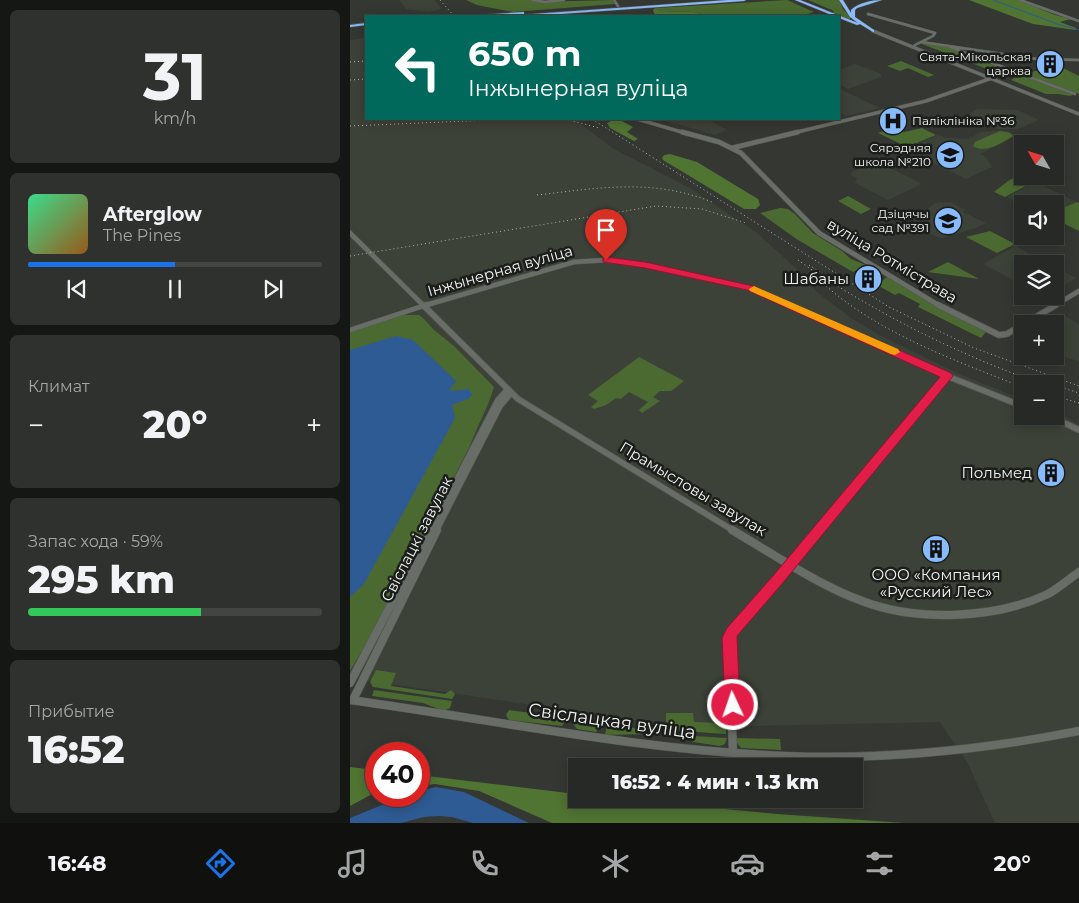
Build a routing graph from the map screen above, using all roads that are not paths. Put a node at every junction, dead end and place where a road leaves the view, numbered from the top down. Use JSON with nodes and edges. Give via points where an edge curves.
{"nodes":[{"id":1,"x":532,"y":0,"type":"edge"},
{"id":2,"x":564,"y":0,"type":"edge"},
{"id":3,"x":614,"y":0,"type":"edge"},
{"id":4,"x":701,"y":0,"type":"edge"},
{"id":5,"x":744,"y":0,"type":"edge"},
{"id":6,"x":797,"y":0,"type":"edge"},
{"id":7,"x":874,"y":0,"type":"edge"},
{"id":8,"x":880,"y":0,"type":"edge"},
{"id":9,"x":1020,"y":0,"type":"edge"},
{"id":10,"x":686,"y":1,"type":"edge"},
{"id":11,"x":846,"y":1,"type":"edge"},
{"id":12,"x":619,"y":7,"type":"junction"},
{"id":13,"x":574,"y":12,"type":"junction"},
{"id":14,"x":554,"y":14,"type":"junction"},
{"id":15,"x":868,"y":14,"type":"dead end"},
{"id":16,"x":495,"y":15,"type":"edge"},
{"id":17,"x":536,"y":15,"type":"edge"},
{"id":18,"x":558,"y":15,"type":"edge"},
{"id":19,"x":566,"y":15,"type":"edge"},
{"id":20,"x":833,"y":15,"type":"edge"},
{"id":21,"x":853,"y":16,"type":"junction"},
{"id":22,"x":840,"y":18,"type":"edge"},
{"id":23,"x":1079,"y":21,"type":"edge"},
{"id":24,"x":365,"y":26,"type":"edge"},
{"id":25,"x":350,"y":27,"type":"edge"},
{"id":26,"x":874,"y":30,"type":"junction"},
{"id":27,"x":922,"y":41,"type":"junction"},
{"id":28,"x":944,"y":44,"type":"junction"},
{"id":29,"x":913,"y":45,"type":"junction"},
{"id":30,"x":1079,"y":60,"type":"edge"},
{"id":31,"x":993,"y":78,"type":"junction"},
{"id":32,"x":1075,"y":94,"type":"dead end"},
{"id":33,"x":1079,"y":113,"type":"edge"},
{"id":34,"x":640,"y":120,"type":"edge"},
{"id":35,"x":732,"y":148,"type":"junction"},
{"id":36,"x":350,"y":233,"type":"edge"},
{"id":37,"x":1079,"y":291,"type":"edge"},
{"id":38,"x":423,"y":306,"type":"junction"},
{"id":39,"x":1038,"y":315,"type":"edge"},
{"id":40,"x":350,"y":330,"type":"edge"},
{"id":41,"x":1014,"y":330,"type":"edge"},
{"id":42,"x":947,"y":376,"type":"junction"},
{"id":43,"x":509,"y":392,"type":"junction"},
{"id":44,"x":518,"y":399,"type":"junction"},
{"id":45,"x":502,"y":403,"type":"junction"},
{"id":46,"x":1014,"y":403,"type":"edge"},
{"id":47,"x":1064,"y":423,"type":"edge"},
{"id":48,"x":1079,"y":430,"type":"edge"},
{"id":49,"x":790,"y":564,"type":"junction"},
{"id":50,"x":1079,"y":572,"type":"edge"},
{"id":51,"x":350,"y":683,"type":"edge"},
{"id":52,"x":351,"y":700,"type":"edge"},
{"id":53,"x":1079,"y":731,"type":"edge"},
{"id":54,"x":733,"y":752,"type":"junction"}],
"edges":[{"from":1,"to":2,"type":"street"},
{"from":3,"to":12,"type":"street"},
{"from":4,"to":10,"type":"highway"},
{"from":5,"to":12,"type":"highway"},
{"from":6,"to":20,"type":"highway"},
{"from":7,"to":11,"type":"highway"},
{"from":8,"to":21,"type":"highway","via":[[856,7]]},
{"from":9,"to":23,"type":"street"},
{"from":10,"to":12,"type":"highway"},
{"from":11,"to":21,"type":"highway"},
{"from":11,"to":26,"type":"highway","via":[[851,16]]},
{"from":12,"to":13,"type":"highway"},
{"from":12,"to":16,"type":"highway"},
{"from":13,"to":14,"type":"highway"},
{"from":13,"to":19,"type":"highway"},
{"from":14,"to":17,"type":"highway"},
{"from":14,"to":18,"type":"highway"},
{"from":15,"to":27,"type":"street","via":[[935,34]]},
{"from":21,"to":26,"type":"highway"},
{"from":22,"to":26,"type":"highway"},
{"from":24,"to":25,"type":"highway"},
{"from":26,"to":29,"type":"street"},
{"from":27,"to":28,"type":"street"},
{"from":27,"to":29,"type":"street"},
{"from":28,"to":30,"type":"street","via":[[1037,59]]},
{"from":28,"to":32,"type":"street"},
{"from":29,"to":31,"type":"street"},
{"from":31,"to":33,"type":"street"},
{"from":31,"to":35,"type":"street","via":[[926,101]]},
{"from":34,"to":35,"type":"street","name":"вуліца Ротмістрава","via":[[708,138]]},
{"from":35,"to":41,"type":"street","name":"вуліца Ротмістрава","via":[[748,158],[819,233],[949,311],[999,335]]},
{"from":36,"to":38,"type":"street","name":"Прамысловы завулак"},
{"from":37,"to":39,"type":"street"},
{"from":38,"to":40,"type":"street","name":"Інжынерная вуліца"},
{"from":38,"to":42,"type":"street","name":"Інжынерная вуліца","via":[[570,263],[598,260],[627,262],[750,288]]},
{"from":38,"to":43,"type":"street","name":"Прамысловы завулак"},
{"from":42,"to":46,"type":"street","name":"Інжынерная вуліца"},
{"from":42,"to":49,"type":"street"},
{"from":43,"to":44,"type":"street","name":"Прамысловы завулак"},
{"from":43,"to":45,"type":"street","name":"Свіслацкі завулак"},
{"from":43,"to":51,"type":"street","name":"Свіслацкі завулак","via":[[498,400]]},
{"from":44,"to":45,"type":"street"},
{"from":44,"to":49,"type":"street","name":"Прамысловы завулак"},
{"from":45,"to":52,"type":"street","name":"Свіслацкі завулак"},
{"from":47,"to":48,"type":"street"},
{"from":49,"to":50,"type":"street","name":"Прамысловы завулак","via":[[864,602],[913,613],[948,615],[995,611],[1019,605],[1049,593]]},
{"from":49,"to":54,"type":"street","via":[[729,638]]},
{"from":52,"to":54,"type":"street","name":"Свіслацкая вуліца","via":[[656,745]]},
{"from":53,"to":54,"type":"street","name":"Свіслацкая вуліца","via":[[1008,744],[906,755],[786,756]]}]}
